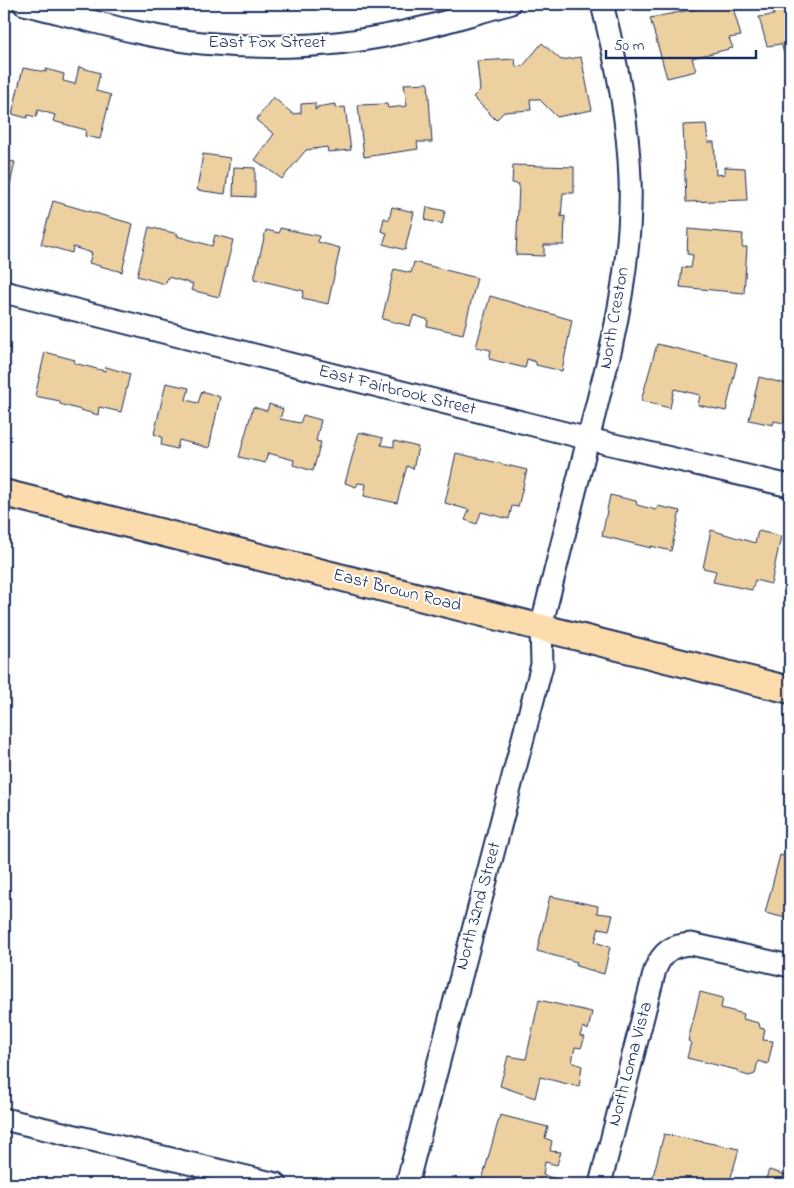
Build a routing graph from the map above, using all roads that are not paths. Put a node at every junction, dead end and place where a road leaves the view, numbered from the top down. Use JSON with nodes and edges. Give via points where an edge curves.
{"nodes":[{"id":1,"x":24,"y":4,"type":"edge"},
{"id":2,"x":509,"y":4,"type":"edge"},
{"id":3,"x":602,"y":4,"type":"edge"},
{"id":4,"x":4,"y":292,"type":"edge"},
{"id":5,"x":589,"y":439,"type":"junction"},
{"id":6,"x":790,"y":486,"type":"edge"},
{"id":7,"x":4,"y":493,"type":"edge"},
{"id":8,"x":541,"y":627,"type":"junction"},
{"id":9,"x":790,"y":690,"type":"edge"},
{"id":10,"x":790,"y":966,"type":"edge"},
{"id":11,"x":4,"y":1119,"type":"edge"},
{"id":12,"x":276,"y":1184,"type":"edge"},
{"id":13,"x":407,"y":1184,"type":"edge"},
{"id":14,"x":600,"y":1184,"type":"edge"}],
"edges":[{"from":1,"to":2,"type":"street","name":"East Fox Street","via":[[163,38],[275,46],[380,37]]},
{"from":3,"to":5,"type":"street","name":"North Creston","via":[[616,57],[624,108],[630,181],[629,224],[620,306]]},
{"from":4,"to":5,"type":"street","name":"East Fairbrook Street"},
{"from":5,"to":6,"type":"street","name":"East Fairbrook Street"},
{"from":5,"to":8,"type":"street","name":"North Creston"},
{"from":7,"to":8,"type":"main road","name":"East Brown Road"},
{"from":8,"to":9,"type":"main road","name":"East Brown Road"},
{"from":8,"to":13,"type":"street","name":"North 32nd Street","via":[[542,665]]},
{"from":10,"to":14,"type":"street","name":"North Loma Vista","via":[[697,945],[680,945],[664,953],[655,970]]},
{"from":11,"to":12,"type":"street"}]}
